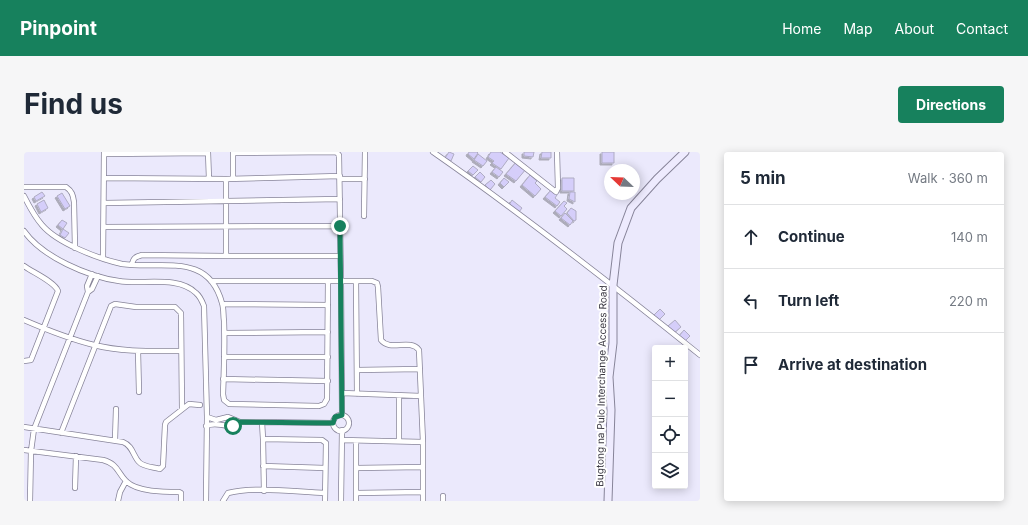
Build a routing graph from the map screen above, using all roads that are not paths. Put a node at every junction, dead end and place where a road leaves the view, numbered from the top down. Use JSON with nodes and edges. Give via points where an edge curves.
{"nodes":[{"id":1,"x":208,"y":152,"type":"edge"},
{"id":2,"x":365,"y":152,"type":"edge"},
{"id":3,"x":433,"y":152,"type":"edge"},
{"id":4,"x":504,"y":152,"type":"edge"},
{"id":5,"x":557,"y":152,"type":"edge"},
{"id":6,"x":685,"y":152,"type":"edge"},
{"id":7,"x":104,"y":153,"type":"edge"},
{"id":8,"x":233,"y":153,"type":"edge"},
{"id":9,"x":104,"y":178,"type":"junction"},
{"id":10,"x":340,"y":178,"type":"junction"},
{"id":11,"x":209,"y":179,"type":"junction"},
{"id":12,"x":226,"y":179,"type":"junction"},
{"id":13,"x":233,"y":179,"type":"junction"},
{"id":14,"x":365,"y":179,"type":"junction"},
{"id":15,"x":24,"y":187,"type":"edge"},
{"id":16,"x":24,"y":196,"type":"edge"},
{"id":17,"x":340,"y":199,"type":"junction"},
{"id":18,"x":226,"y":202,"type":"junction"},
{"id":19,"x":104,"y":203,"type":"junction"},
{"id":20,"x":364,"y":216,"type":"dead end"},
{"id":21,"x":226,"y":226,"type":"junction"},
{"id":22,"x":340,"y":226,"type":"junction"},
{"id":23,"x":104,"y":227,"type":"junction"},
{"id":24,"x":24,"y":231,"type":"edge"},
{"id":25,"x":75,"y":248,"type":"junction"},
{"id":26,"x":183,"y":256,"type":"junction"},
{"id":27,"x":226,"y":256,"type":"junction"},
{"id":28,"x":340,"y":256,"type":"junction"},
{"id":29,"x":103,"y":258,"type":"junction"},
{"id":30,"x":132,"y":265,"type":"junction"},
{"id":31,"x":24,"y":266,"type":"edge"},
{"id":32,"x":183,"y":266,"type":"junction"},
{"id":33,"x":92,"y":274,"type":"junction"},
{"id":34,"x":98,"y":276,"type":"junction"},
{"id":35,"x":210,"y":281,"type":"junction"},
{"id":36,"x":328,"y":281,"type":"junction"},
{"id":37,"x":341,"y":281,"type":"junction"},
{"id":38,"x":356,"y":281,"type":"junction"},
{"id":39,"x":613,"y":285,"type":"junction"},
{"id":40,"x":88,"y":292,"type":"junction"},
{"id":41,"x":223,"y":304,"type":"junction"},
{"id":42,"x":328,"y":305,"type":"junction"},
{"id":43,"x":24,"y":320,"type":"edge"},
{"id":44,"x":43,"y":328,"type":"junction"},
{"id":45,"x":328,"y":332,"type":"junction"},
{"id":46,"x":225,"y":333,"type":"junction"},
{"id":47,"x":69,"y":338,"type":"junction"},
{"id":48,"x":96,"y":346,"type":"junction"},
{"id":49,"x":138,"y":351,"type":"junction"},
{"id":50,"x":181,"y":351,"type":"junction"},
{"id":51,"x":700,"y":355,"type":"edge"},
{"id":52,"x":224,"y":357,"type":"junction"},
{"id":53,"x":328,"y":357,"type":"junction"},
{"id":54,"x":24,"y":361,"type":"edge"},
{"id":55,"x":420,"y":369,"type":"junction"},
{"id":56,"x":356,"y":370,"type":"junction"},
{"id":57,"x":223,"y":379,"type":"junction"},
{"id":58,"x":328,"y":382,"type":"junction"},
{"id":59,"x":138,"y":392,"type":"dead end"},
{"id":60,"x":342,"y":393,"type":"junction"},
{"id":61,"x":356,"y":394,"type":"junction"},
{"id":62,"x":399,"y":396,"type":"junction"},
{"id":63,"x":421,"y":396,"type":"junction"},
{"id":64,"x":200,"y":405,"type":"dead end"},
{"id":65,"x":116,"y":409,"type":"dead end"},
{"id":66,"x":182,"y":409,"type":"junction"},
{"id":67,"x":342,"y":415,"type":"junction"},
{"id":68,"x":206,"y":417,"type":"junction"},
{"id":69,"x":240,"y":422,"type":"junction"},
{"id":70,"x":262,"y":422,"type":"junction"},
{"id":71,"x":333,"y":423,"type":"junction"},
{"id":72,"x":206,"y":426,"type":"junction"},
{"id":73,"x":24,"y":427,"type":"edge"},
{"id":74,"x":34,"y":429,"type":"junction"},
{"id":75,"x":342,"y":430,"type":"junction"},
{"id":76,"x":61,"y":432,"type":"junction"},
{"id":77,"x":114,"y":440,"type":"junction"},
{"id":78,"x":263,"y":440,"type":"junction"},
{"id":79,"x":342,"y":440,"type":"junction"},
{"id":80,"x":356,"y":441,"type":"junction"},
{"id":81,"x":399,"y":441,"type":"junction"},
{"id":82,"x":423,"y":442,"type":"junction"},
{"id":83,"x":24,"y":450,"type":"edge"},
{"id":84,"x":32,"y":451,"type":"junction"},
{"id":85,"x":76,"y":456,"type":"junction"},
{"id":86,"x":264,"y":466,"type":"junction"},
{"id":87,"x":423,"y":467,"type":"junction"},
{"id":88,"x":325,"y":468,"type":"junction"},
{"id":89,"x":356,"y":468,"type":"junction"},
{"id":90,"x":126,"y":481,"type":"junction"},
{"id":91,"x":75,"y":488,"type":"dead end"},
{"id":92,"x":264,"y":490,"type":"junction"},
{"id":93,"x":423,"y":492,"type":"junction"},
{"id":94,"x":325,"y":493,"type":"junction"},
{"id":95,"x":356,"y":493,"type":"junction"},
{"id":96,"x":30,"y":501,"type":"edge"},
{"id":97,"x":118,"y":501,"type":"edge"},
{"id":98,"x":181,"y":501,"type":"edge"},
{"id":99,"x":206,"y":501,"type":"edge"},
{"id":100,"x":223,"y":501,"type":"edge"},
{"id":101,"x":325,"y":501,"type":"edge"},
{"id":102,"x":341,"y":501,"type":"edge"},
{"id":103,"x":356,"y":501,"type":"edge"},
{"id":104,"x":423,"y":501,"type":"edge"},
{"id":105,"x":608,"y":501,"type":"edge"}],
"edges":[{"from":1,"to":7,"type":"street"},
{"from":1,"to":11,"type":"street"},
{"from":2,"to":14,"type":"street"},
{"from":3,"to":39,"type":"street","via":[[491,192]]},
{"from":4,"to":5,"type":"street","via":[[556,192]]},
{"from":6,"to":39,"type":"main road","name":"Bugtong na Pulo Interchange Access Road","via":[[632,208],[618,243]]},
{"from":7,"to":9,"type":"street"},
{"from":8,"to":10,"type":"street","via":[[336,152],[339,155]]},
{"from":8,"to":13,"type":"street"},
{"from":9,"to":11,"type":"street"},
{"from":9,"to":19,"type":"street"},
{"from":10,"to":13,"type":"street"},
{"from":10,"to":14,"type":"street"},
{"from":10,"to":17,"type":"street"},
{"from":11,"to":12,"type":"street"},
{"from":12,"to":13,"type":"street"},
{"from":12,"to":18,"type":"street"},
{"from":14,"to":20,"type":"street"},
{"from":15,"to":25,"type":"street","via":[[66,187],[70,190],[74,202]]},
{"from":16,"to":25,"type":"street","via":[[42,226]]},
{"from":17,"to":18,"type":"street"},
{"from":17,"to":22,"type":"street"},
{"from":18,"to":19,"type":"street"},
{"from":18,"to":21,"type":"street"},
{"from":19,"to":23,"type":"street"},
{"from":21,"to":22,"type":"street"},
{"from":21,"to":23,"type":"street"},
{"from":21,"to":27,"type":"street"},
{"from":22,"to":28,"type":"street"},
{"from":23,"to":29,"type":"street"},
{"from":24,"to":33,"type":"street","via":[[44,252]]},
{"from":25,"to":29,"type":"street"},
{"from":26,"to":27,"type":"street"},
{"from":26,"to":30,"type":"street","via":[[136,256]]},
{"from":26,"to":32,"type":"street"},
{"from":27,"to":28,"type":"street"},
{"from":28,"to":37,"type":"street"},
{"from":29,"to":30,"type":"street"},
{"from":30,"to":32,"type":"street"},
{"from":31,"to":44,"type":"street","via":[[57,287],[58,291]]},
{"from":32,"to":35,"type":"street","via":[[193,269]]},
{"from":33,"to":34,"type":"street"},
{"from":33,"to":40,"type":"street","via":[[87,286]]},
{"from":34,"to":40,"type":"street"},
{"from":34,"to":68,"type":"street","via":[[120,282],[176,283],[198,293],[204,306]]},
{"from":35,"to":36,"type":"street"},
{"from":35,"to":41,"type":"street","via":[[215,284]]},
{"from":36,"to":37,"type":"street"},
{"from":36,"to":42,"type":"street"},
{"from":37,"to":38,"type":"street"},
{"from":37,"to":60,"type":"street"},
{"from":38,"to":55,"type":"street","via":[[377,283],[381,340],[388,345],[417,348]]},
{"from":38,"to":56,"type":"street"},
{"from":39,"to":51,"type":"street"},
{"from":39,"to":105,"type":"main road","name":"Bugtong na Pulo Interchange Access Road"},
{"from":40,"to":47,"type":"street"},
{"from":41,"to":42,"type":"street"},
{"from":41,"to":46,"type":"street"},
{"from":42,"to":45,"type":"street"},
{"from":43,"to":44,"type":"street"},
{"from":44,"to":47,"type":"street"},
{"from":44,"to":54,"type":"street","via":[[31,360]]},
{"from":45,"to":46,"type":"street"},
{"from":45,"to":53,"type":"street"},
{"from":46,"to":52,"type":"street"},
{"from":47,"to":48,"type":"street"},
{"from":47,"to":74,"type":"street"},
{"from":48,"to":49,"type":"street"},
{"from":48,"to":50,"type":"street","via":[[113,305],[176,307],[181,313]]},
{"from":48,"to":76,"type":"street"},
{"from":49,"to":50,"type":"street"},
{"from":49,"to":59,"type":"street"},
{"from":50,"to":66,"type":"street"},
{"from":52,"to":53,"type":"street"},
{"from":52,"to":57,"type":"street"},
{"from":53,"to":58,"type":"street"},
{"from":55,"to":56,"type":"street"},
{"from":55,"to":63,"type":"street"},
{"from":56,"to":61,"type":"street"},
{"from":57,"to":58,"type":"street"},
{"from":57,"to":58,"type":"street","via":[[224,400],[233,405],[319,406],[327,399]]},
{"from":60,"to":61,"type":"street"},
{"from":60,"to":67,"type":"street"},
{"from":61,"to":62,"type":"street"},
{"from":62,"to":63,"type":"street"},
{"from":62,"to":81,"type":"street"},
{"from":63,"to":82,"type":"street"},
{"from":64,"to":66,"type":"street","via":[[189,404]]},
{"from":65,"to":77,"type":"street"},
{"from":66,"to":77,"type":"street","via":[[166,422],[163,466],[160,469],[142,464],[128,444]]},
{"from":67,"to":71,"type":"street","via":[[335,417]]},
{"from":67,"to":75,"type":"street","via":[[348,421],[346,428]]},
{"from":68,"to":69,"type":"street","via":[[216,420],[228,417]]},
{"from":68,"to":72,"type":"street"},
{"from":69,"to":70,"type":"street"},
{"from":69,"to":72,"type":"street","via":[[228,427],[212,424]]},
{"from":70,"to":71,"type":"street"},
{"from":70,"to":78,"type":"street"},
{"from":71,"to":75,"type":"street","via":[[337,430]]},
{"from":72,"to":99,"type":"street"},
{"from":73,"to":74,"type":"street"},
{"from":74,"to":76,"type":"street"},
{"from":74,"to":84,"type":"street"},
{"from":75,"to":79,"type":"street"},
{"from":76,"to":77,"type":"street"},
{"from":78,"to":86,"type":"street"},
{"from":78,"to":88,"type":"street","via":[[322,440],[326,443]]},
{"from":79,"to":80,"type":"street"},
{"from":79,"to":102,"type":"street"},
{"from":80,"to":81,"type":"street"},
{"from":80,"to":89,"type":"street"},
{"from":81,"to":82,"type":"street"},
{"from":82,"to":87,"type":"street"},
{"from":83,"to":84,"type":"street"},
{"from":84,"to":85,"type":"street"},
{"from":84,"to":96,"type":"street"},
{"from":85,"to":90,"type":"street","via":[[110,462]]},
{"from":85,"to":91,"type":"street"},
{"from":86,"to":88,"type":"street"},
{"from":86,"to":92,"type":"street"},
{"from":87,"to":89,"type":"street"},
{"from":87,"to":93,"type":"street"},
{"from":88,"to":94,"type":"street"},
{"from":89,"to":95,"type":"street"},
{"from":90,"to":97,"type":"street"},
{"from":90,"to":98,"type":"street","via":[[144,489],[181,492]]},
{"from":92,"to":94,"type":"street"},
{"from":92,"to":100,"type":"street","via":[[228,493]]},
{"from":93,"to":95,"type":"street"},
{"from":93,"to":104,"type":"street"},
{"from":94,"to":101,"type":"street"},
{"from":95,"to":103,"type":"street"}]}
